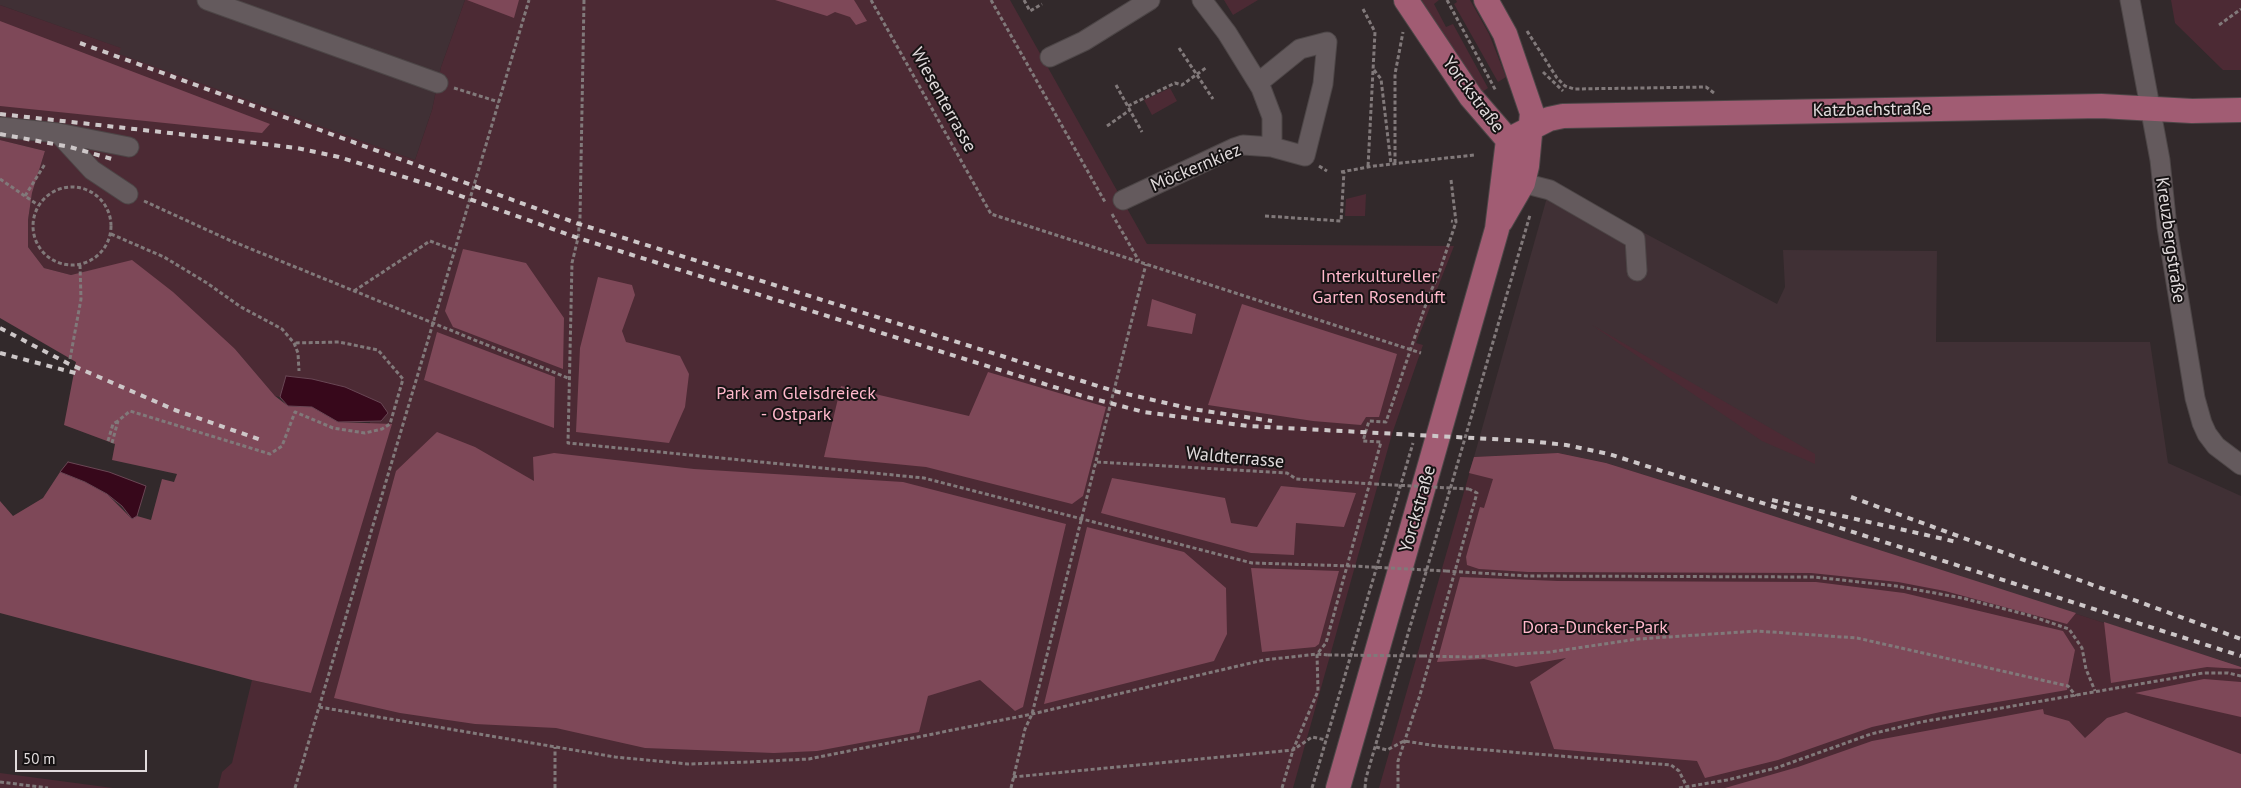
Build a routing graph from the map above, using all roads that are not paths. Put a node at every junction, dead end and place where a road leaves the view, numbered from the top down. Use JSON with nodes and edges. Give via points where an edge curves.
{"nodes":[{"id":1,"x":207,"y":0,"type":"edge"},
{"id":2,"x":1150,"y":0,"type":"edge"},
{"id":3,"x":1202,"y":0,"type":"edge"},
{"id":4,"x":1406,"y":0,"type":"edge"},
{"id":5,"x":1486,"y":0,"type":"edge"},
{"id":6,"x":2130,"y":0,"type":"edge"},
{"id":7,"x":1050,"y":57,"type":"dead end"},
{"id":8,"x":438,"y":82,"type":"road end"},
{"id":9,"x":1258,"y":83,"type":"junction"},
{"id":10,"x":2150,"y":109,"type":"junction"},
{"id":11,"x":2241,"y":110,"type":"edge"},
{"id":12,"x":0,"y":128,"type":"edge"},
{"id":13,"x":1531,"y":128,"type":"junction"},
{"id":14,"x":58,"y":133,"type":"junction"},
{"id":15,"x":1508,"y":140,"type":"junction"},
{"id":16,"x":129,"y":147,"type":"dead end"},
{"id":17,"x":1272,"y":147,"type":"junction"},
{"id":18,"x":1523,"y":183,"type":"junction"},
{"id":19,"x":128,"y":194,"type":"road end"},
{"id":20,"x":1123,"y":200,"type":"dead end"},
{"id":21,"x":1496,"y":229,"type":"junction"},
{"id":22,"x":1637,"y":271,"type":"dead end"},
{"id":23,"x":2241,"y":465,"type":"edge"},
{"id":24,"x":1338,"y":788,"type":"edge"}],
"edges":[{"from":1,"to":8,"type":"street"},
{"from":2,"to":7,"type":"street","via":[[1084,41]]},
{"from":3,"to":9,"type":"street"},
{"from":4,"to":15,"type":"main road","name":"Yorckstraße","via":[[1470,97]]},
{"from":5,"to":13,"type":"main road","name":"Yorckstraße","via":[[1505,34],[1522,79],[1532,113]]},
{"from":6,"to":10,"type":"street","name":"Kreuzbergstraße"},
{"from":9,"to":17,"type":"street","via":[[1272,117]]},
{"from":9,"to":17,"type":"street","name":"Möckernkiez","via":[[1300,49],[1327,42],[1323,84],[1305,156]]},
{"from":10,"to":11,"type":"main road","name":"Katzbachstraße"},
{"from":10,"to":13,"type":"main road","name":"Katzbachstraße","via":[[2100,106],[1563,116]]},
{"from":10,"to":23,"type":"street","name":"Kreuzbergstraße","via":[[2196,405],[2207,434],[2216,446]]},
{"from":12,"to":14,"type":"street"},
{"from":13,"to":15,"type":"main road","name":"Katzbachstraße"},
{"from":13,"to":18,"type":"main road","name":"Yorckstraße"},
{"from":14,"to":16,"type":"street"},
{"from":14,"to":19,"type":"street","via":[[92,170]]},
{"from":15,"to":21,"type":"main road","name":"Yorckstraße"},
{"from":17,"to":20,"type":"street","name":"Möckernkiez","via":[[1243,145],[1234,148]]},
{"from":18,"to":21,"type":"main road","name":"Yorckstraße"},
{"from":18,"to":22,"type":"street","via":[[1550,190],[1635,239]]},
{"from":21,"to":24,"type":"main road","name":"Yorckstraße"}]}
